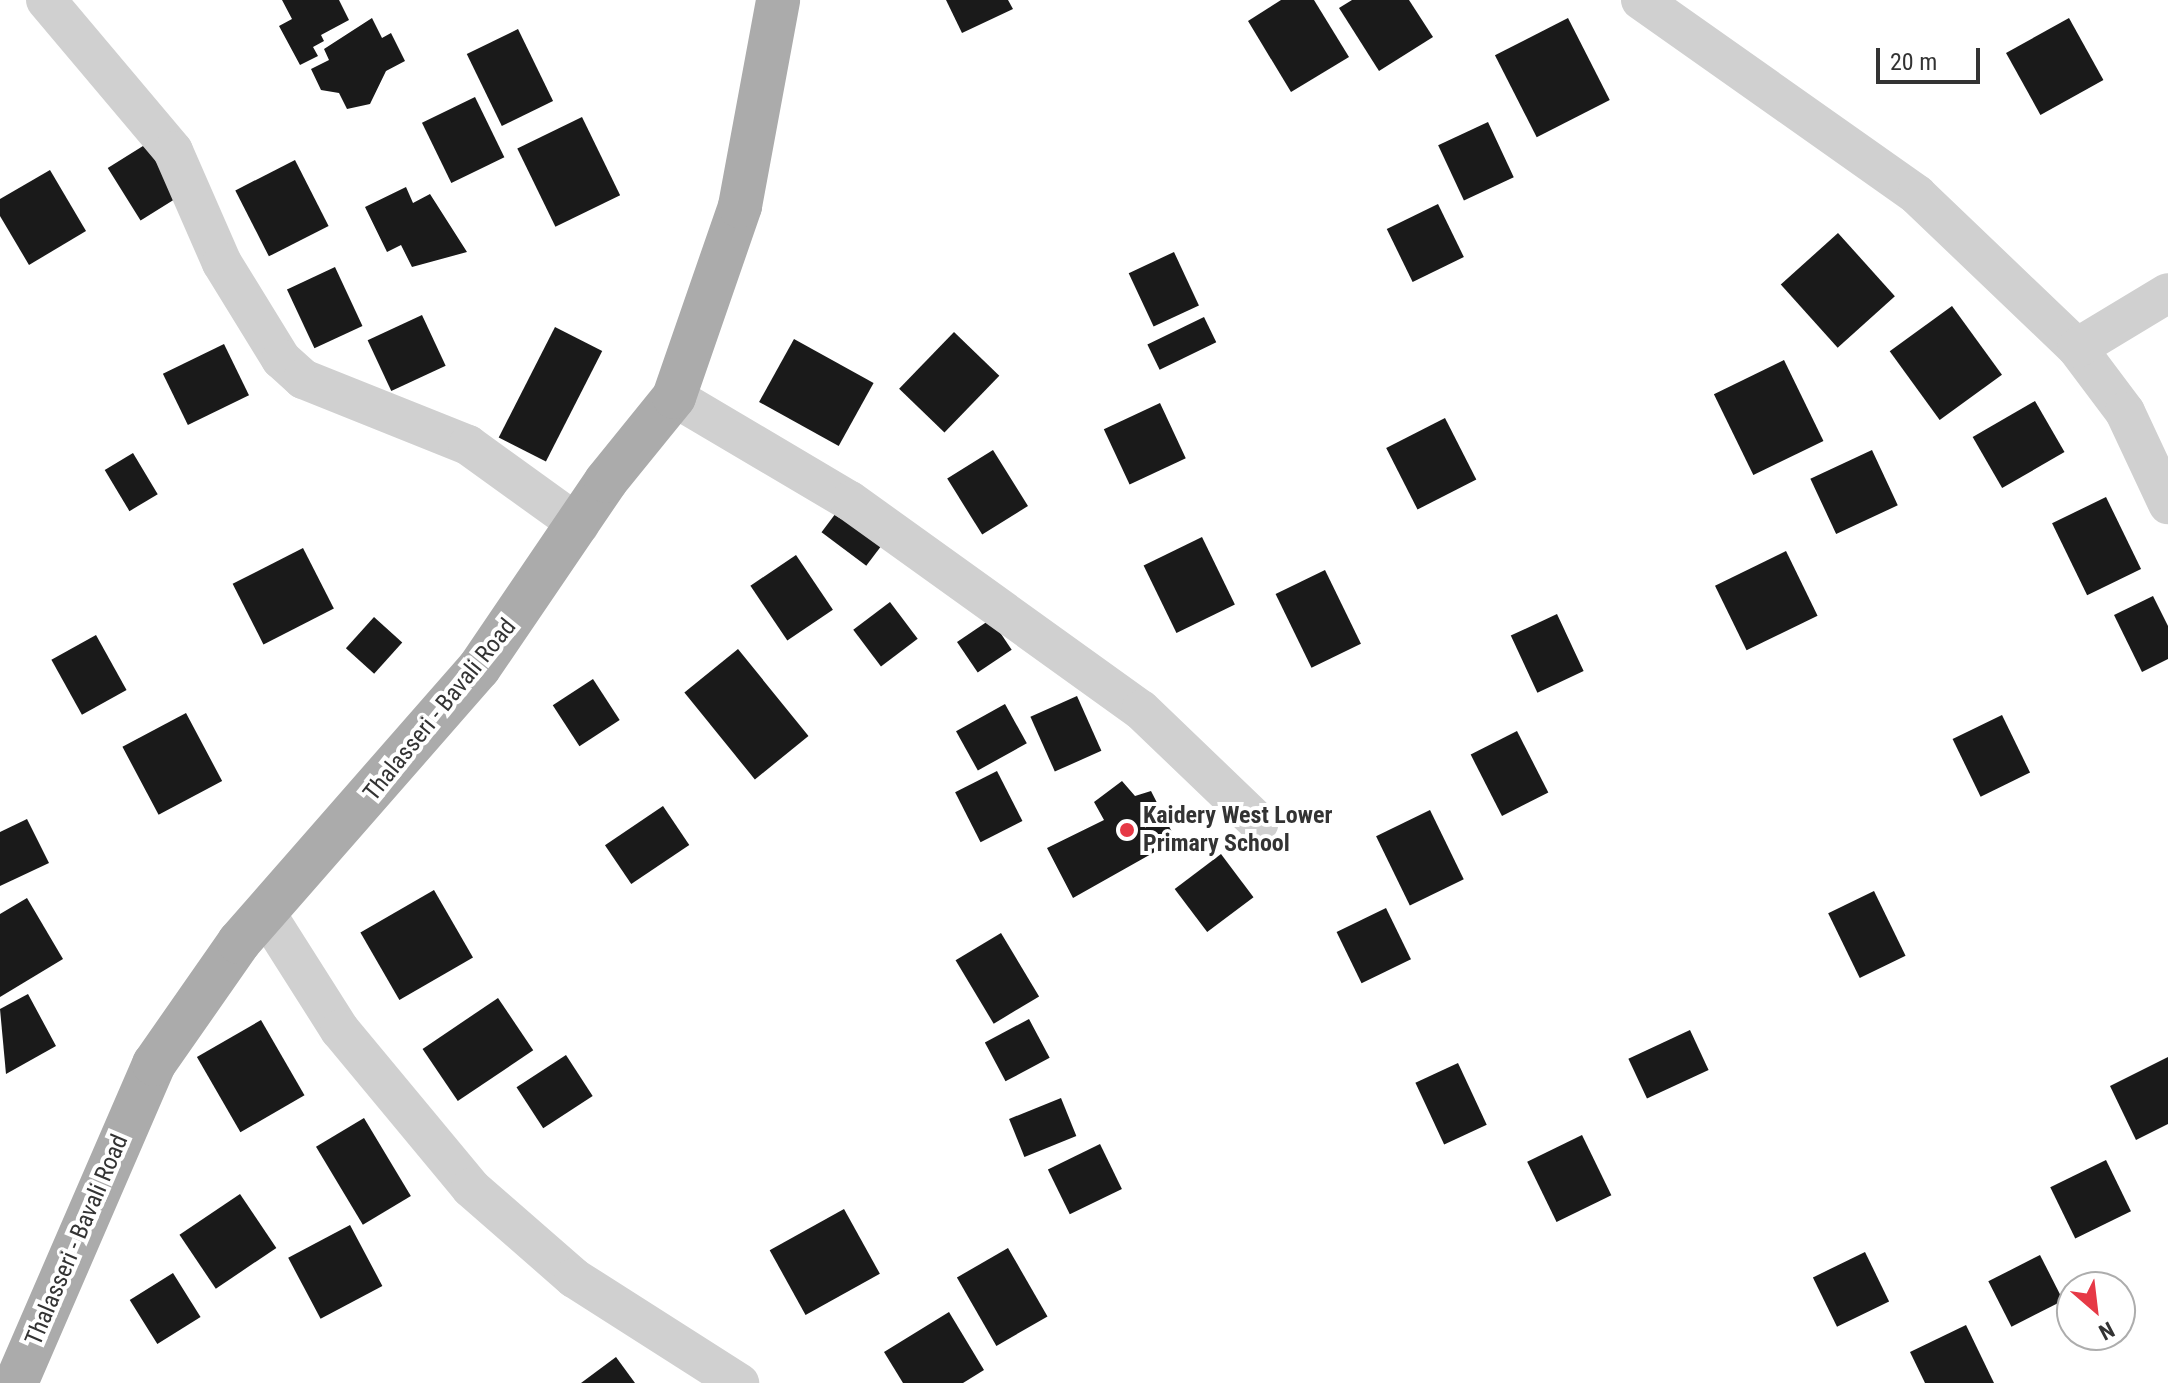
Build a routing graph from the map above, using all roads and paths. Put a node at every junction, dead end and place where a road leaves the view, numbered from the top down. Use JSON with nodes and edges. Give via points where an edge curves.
{"nodes":[{"id":1,"x":46,"y":0,"type":"edge"},
{"id":2,"x":778,"y":0,"type":"edge"},
{"id":3,"x":1641,"y":0,"type":"edge"},
{"id":4,"x":2168,"y":293,"type":"edge"},
{"id":5,"x":2077,"y":348,"type":"junction"},
{"id":6,"x":674,"y":397,"type":"junction"},
{"id":7,"x":2168,"y":504,"type":"edge"},
{"id":8,"x":579,"y":525,"type":"junction"},
{"id":9,"x":1259,"y":823,"type":"dead end"},
{"id":10,"x":265,"y":912,"type":"junction"},
{"id":11,"x":16,"y":1383,"type":"edge"},
{"id":12,"x":739,"y":1383,"type":"edge"}],
"edges":[{"from":1,"to":8,"type":"street","via":[[173,151],[222,263],[281,359],[303,379],[468,445]]},
{"from":2,"to":6,"type":"main road","name":"Thalasseri - Bavali Road","via":[[740,206]]},
{"from":3,"to":5,"type":"street","via":[[1917,195]]},
{"from":4,"to":5,"type":"street"},
{"from":5,"to":7,"type":"street","via":[[2125,412]]},
{"from":6,"to":8,"type":"main road","name":"Thalasseri - Bavali Road"},
{"from":6,"to":9,"type":"street","via":[[850,501],[1141,710]]},
{"from":8,"to":10,"type":"main road","name":"Thalasseri - Bavali Road","via":[[479,668]]},
{"from":10,"to":11,"type":"main road","name":"Thalasseri - Bavali Road","via":[[154,1064]]},
{"from":10,"to":12,"type":"street","via":[[340,1030],[471,1188],[574,1278]]}]}
